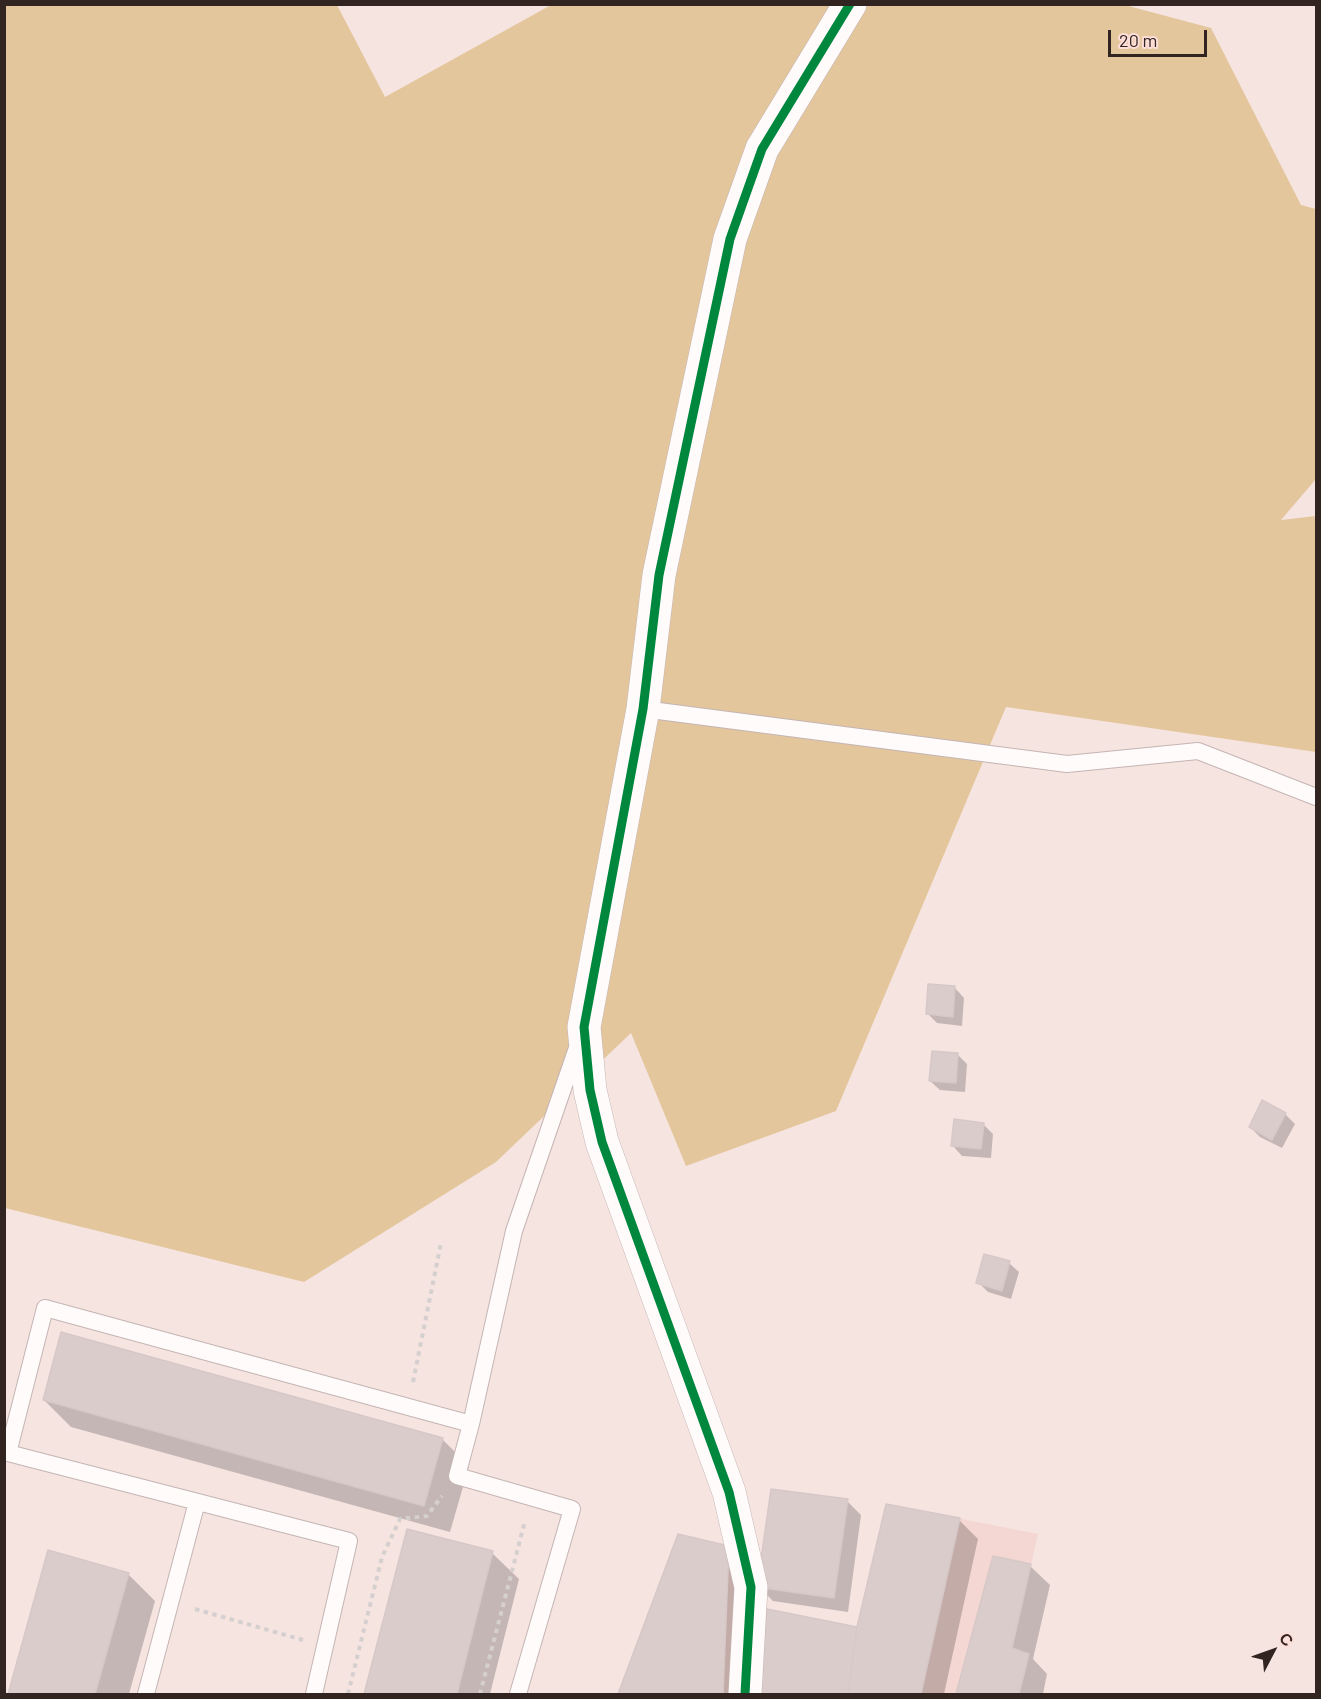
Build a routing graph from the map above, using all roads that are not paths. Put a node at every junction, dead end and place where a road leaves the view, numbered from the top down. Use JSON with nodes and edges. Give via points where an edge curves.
{"nodes":[{"id":1,"x":850,"y":4,"type":"edge"},
{"id":2,"x":643,"y":709,"type":"junction"},
{"id":3,"x":1317,"y":797,"type":"edge"},
{"id":4,"x":584,"y":1027,"type":"junction"},
{"id":5,"x":471,"y":1424,"type":"junction"},
{"id":6,"x":6,"y":1460,"type":"edge"},
{"id":7,"x":197,"y":1502,"type":"junction"},
{"id":8,"x":146,"y":1695,"type":"edge"},
{"id":9,"x":314,"y":1695,"type":"edge"},
{"id":10,"x":518,"y":1695,"type":"edge"},
{"id":11,"x":745,"y":1695,"type":"edge"}],
"edges":[{"from":1,"to":2,"type":"street","via":[[762,149],[730,238],[659,575]]},
{"from":2,"to":3,"type":"lane","via":[[1067,764],[1198,751]]},
{"from":2,"to":4,"type":"street"},
{"from":4,"to":5,"type":"lane","via":[[514,1231]]},
{"from":4,"to":11,"type":"street","via":[[590,1090],[602,1142],[729,1491],[751,1587]]},
{"from":5,"to":6,"type":"lane","via":[[45,1308]]},
{"from":5,"to":10,"type":"lane","via":[[457,1476],[572,1509]]},
{"from":6,"to":7,"type":"lane"},
{"from":7,"to":8,"type":"lane"},
{"from":7,"to":9,"type":"lane","via":[[349,1541]]}]}
